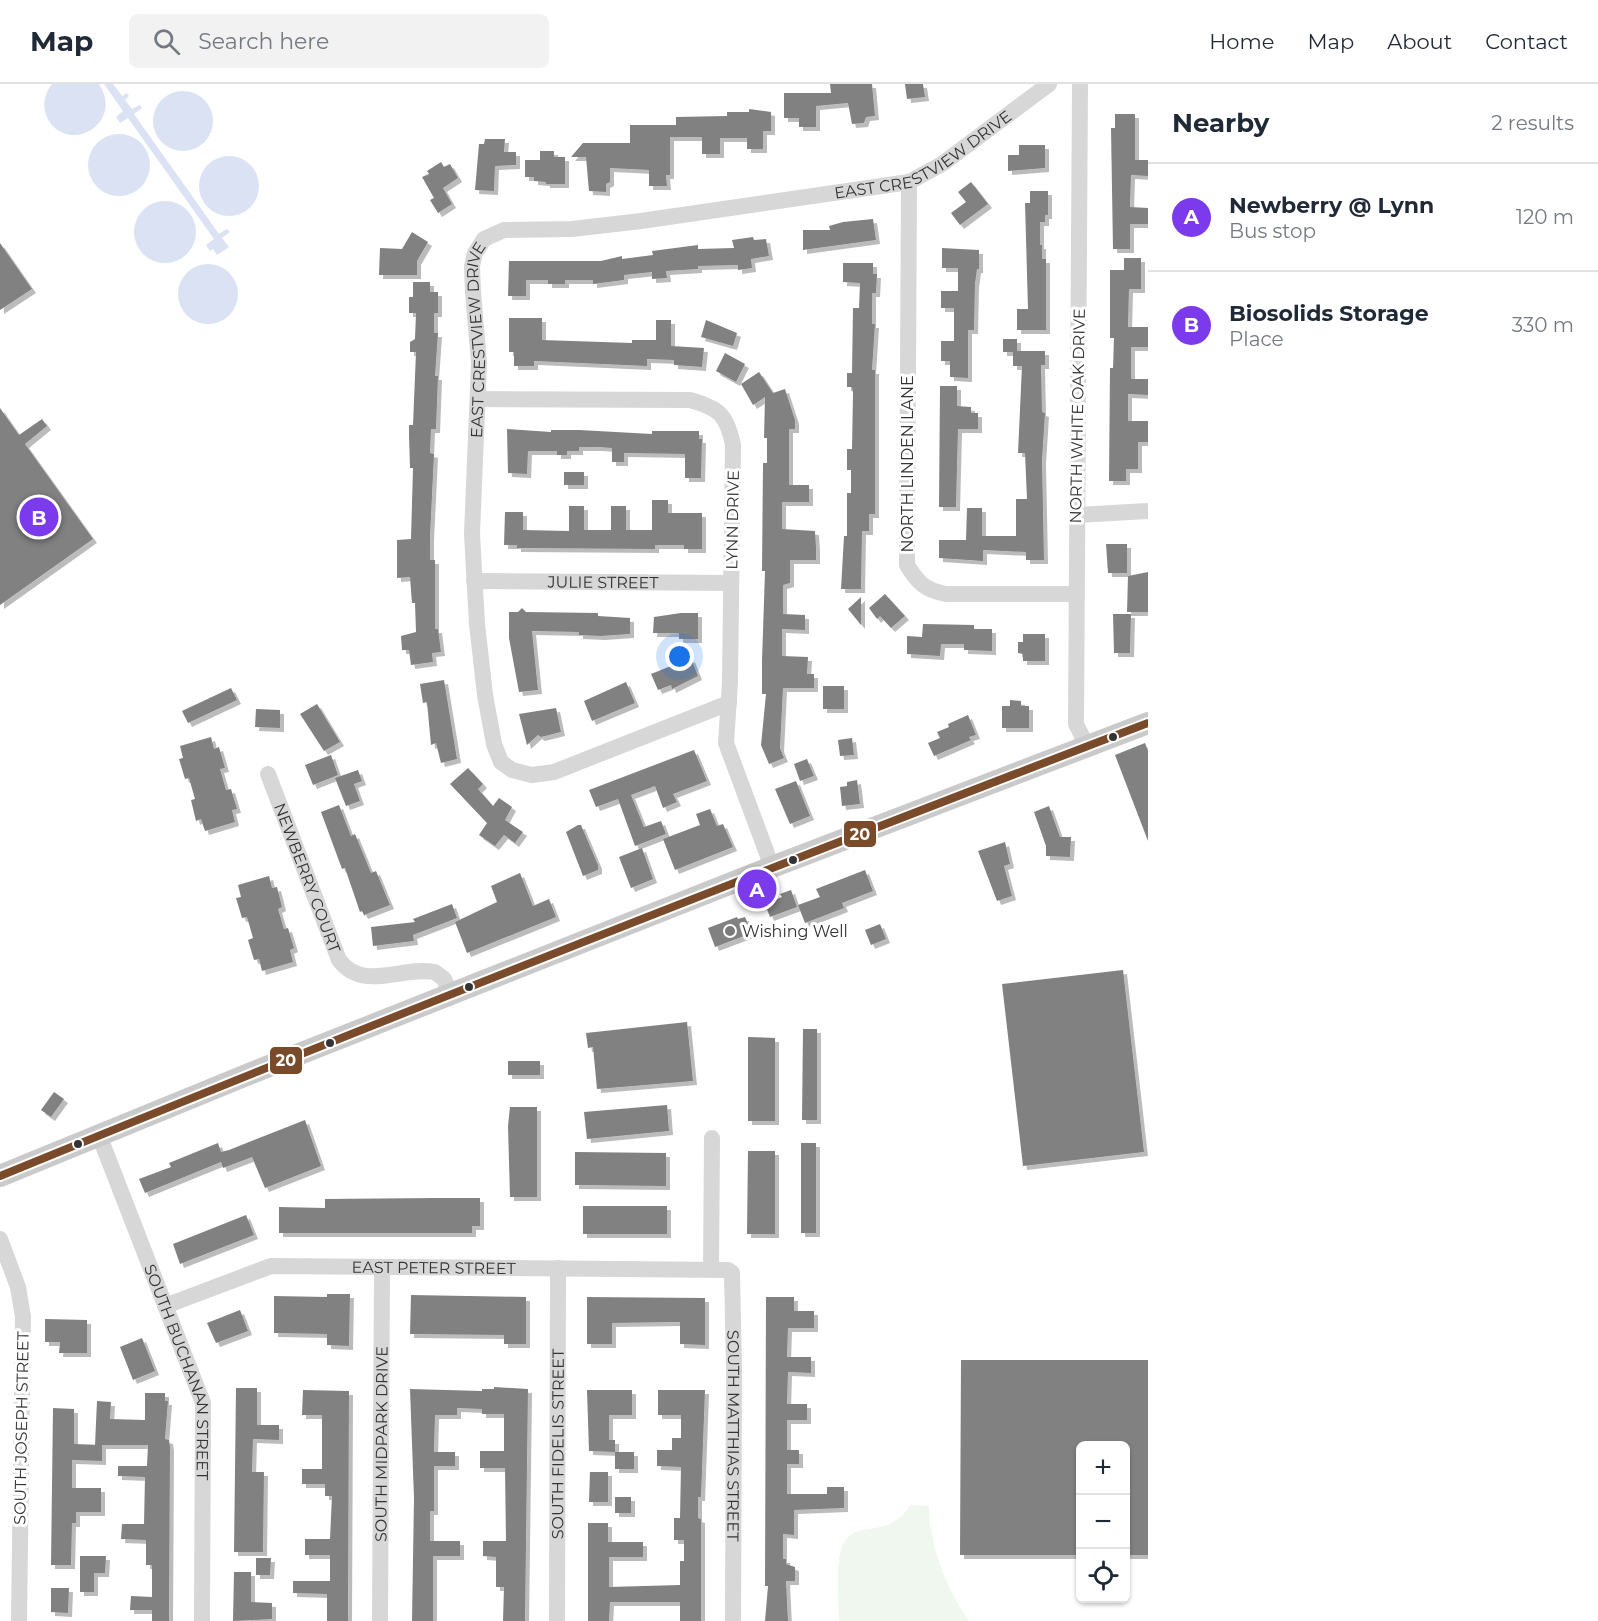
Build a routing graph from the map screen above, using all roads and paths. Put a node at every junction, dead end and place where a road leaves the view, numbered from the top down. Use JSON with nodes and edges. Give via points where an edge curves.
{"nodes":[{"id":1,"x":1049,"y":84,"type":"edge"},
{"id":2,"x":1080,"y":84,"type":"edge"},
{"id":3,"x":909,"y":182,"type":"junction"},
{"id":4,"x":478,"y":399,"type":"junction"},
{"id":5,"x":1148,"y":511,"type":"edge"},
{"id":6,"x":1077,"y":515,"type":"junction"},
{"id":7,"x":474,"y":581,"type":"junction"},
{"id":8,"x":731,"y":583,"type":"junction"},
{"id":9,"x":1076,"y":594,"type":"junction"},
{"id":10,"x":729,"y":703,"type":"junction"},
{"id":11,"x":1148,"y":723,"type":"edge"},
{"id":12,"x":1087,"y":746,"type":"junction"},
{"id":13,"x":268,"y":774,"type":"dead end"},
{"id":14,"x":772,"y":867,"type":"junction"},
{"id":15,"x":451,"y":995,"type":"junction"},
{"id":16,"x":99,"y":1135,"type":"junction"},
{"id":17,"x":712,"y":1138,"type":"dead end"},
{"id":18,"x":0,"y":1176,"type":"edge"},
{"id":19,"x":0,"y":1239,"type":"edge"},
{"id":20,"x":382,"y":1268,"type":"junction"},
{"id":21,"x":558,"y":1268,"type":"junction"},
{"id":22,"x":711,"y":1268,"type":"junction"},
{"id":23,"x":165,"y":1306,"type":"junction"},
{"id":24,"x":19,"y":1621,"type":"edge"},
{"id":25,"x":202,"y":1621,"type":"edge"},
{"id":26,"x":380,"y":1621,"type":"edge"},
{"id":27,"x":557,"y":1621,"type":"edge"},
{"id":28,"x":733,"y":1621,"type":"edge"}],
"edges":[{"from":1,"to":3,"type":"street","name":"EAST CRESTVIEW DRIVE","via":[[942,164]]},
{"from":2,"to":6,"type":"street","name":"NORTH WHITE OAK DRIVE"},
{"from":3,"to":4,"type":"street","name":"EAST CRESTVIEW DRIVE","via":[[641,221],[491,234],[475,253],[472,266]]},
{"from":3,"to":9,"type":"street","name":"NORTH LINDEN LANE","via":[[908,565],[918,583],[928,591]]},
{"from":4,"to":7,"type":"street","name":"EAST CRESTVIEW DRIVE","via":[[473,481]]},
{"from":4,"to":8,"type":"street","name":"LYNN DRIVE","via":[[690,400],[712,406],[730,428],[733,445]]},
{"from":5,"to":6,"type":"street"},
{"from":6,"to":9,"type":"street","name":"NORTH WHITE OAK DRIVE"},
{"from":7,"to":8,"type":"street","name":"JULIE STREET"},
{"from":7,"to":10,"type":"street","name":"EAST CRESTVIEW DRIVE","via":[[494,744],[501,762],[513,770],[532,775],[554,772]]},
{"from":8,"to":10,"type":"street","name":"LYNN DRIVE"},
{"from":9,"to":12,"type":"street","name":"NORTH WHITE OAK DRIVE","via":[[1076,724]]},
{"from":10,"to":14,"type":"street","name":"LYNN DRIVE","via":[[726,743]]},
{"from":11,"to":12,"type":"main road"},
{"from":12,"to":14,"type":"main road"},
{"from":13,"to":15,"type":"street","name":"NEWBERRY COURT","via":[[339,960],[347,970],[372,976],[435,972],[444,979]]},
{"from":14,"to":15,"type":"main road"},
{"from":15,"to":16,"type":"main road"},
{"from":16,"to":18,"type":"main road"},
{"from":16,"to":23,"type":"street","name":"SOUTH BUCHANAN STREET"},
{"from":17,"to":22,"type":"street"},
{"from":19,"to":24,"type":"street","name":"SOUTH JOSEPH STREET","via":[[18,1287],[23,1317]]},
{"from":20,"to":21,"type":"street","name":"EAST PETER STREET"},
{"from":20,"to":23,"type":"street","name":"EAST PETER STREET","via":[[271,1266]]},
{"from":20,"to":26,"type":"street","name":"SOUTH MIDPARK DRIVE"},
{"from":21,"to":22,"type":"street","name":"EAST PETER STREET"},
{"from":21,"to":27,"type":"street","name":"SOUTH FIDELIS STREET"},
{"from":22,"to":28,"type":"street","name":"SOUTH MATTHIAS STREET","via":[[732,1273]]},
{"from":23,"to":25,"type":"street","name":"SOUTH BUCHANAN STREET","via":[[203,1403]]}]}
